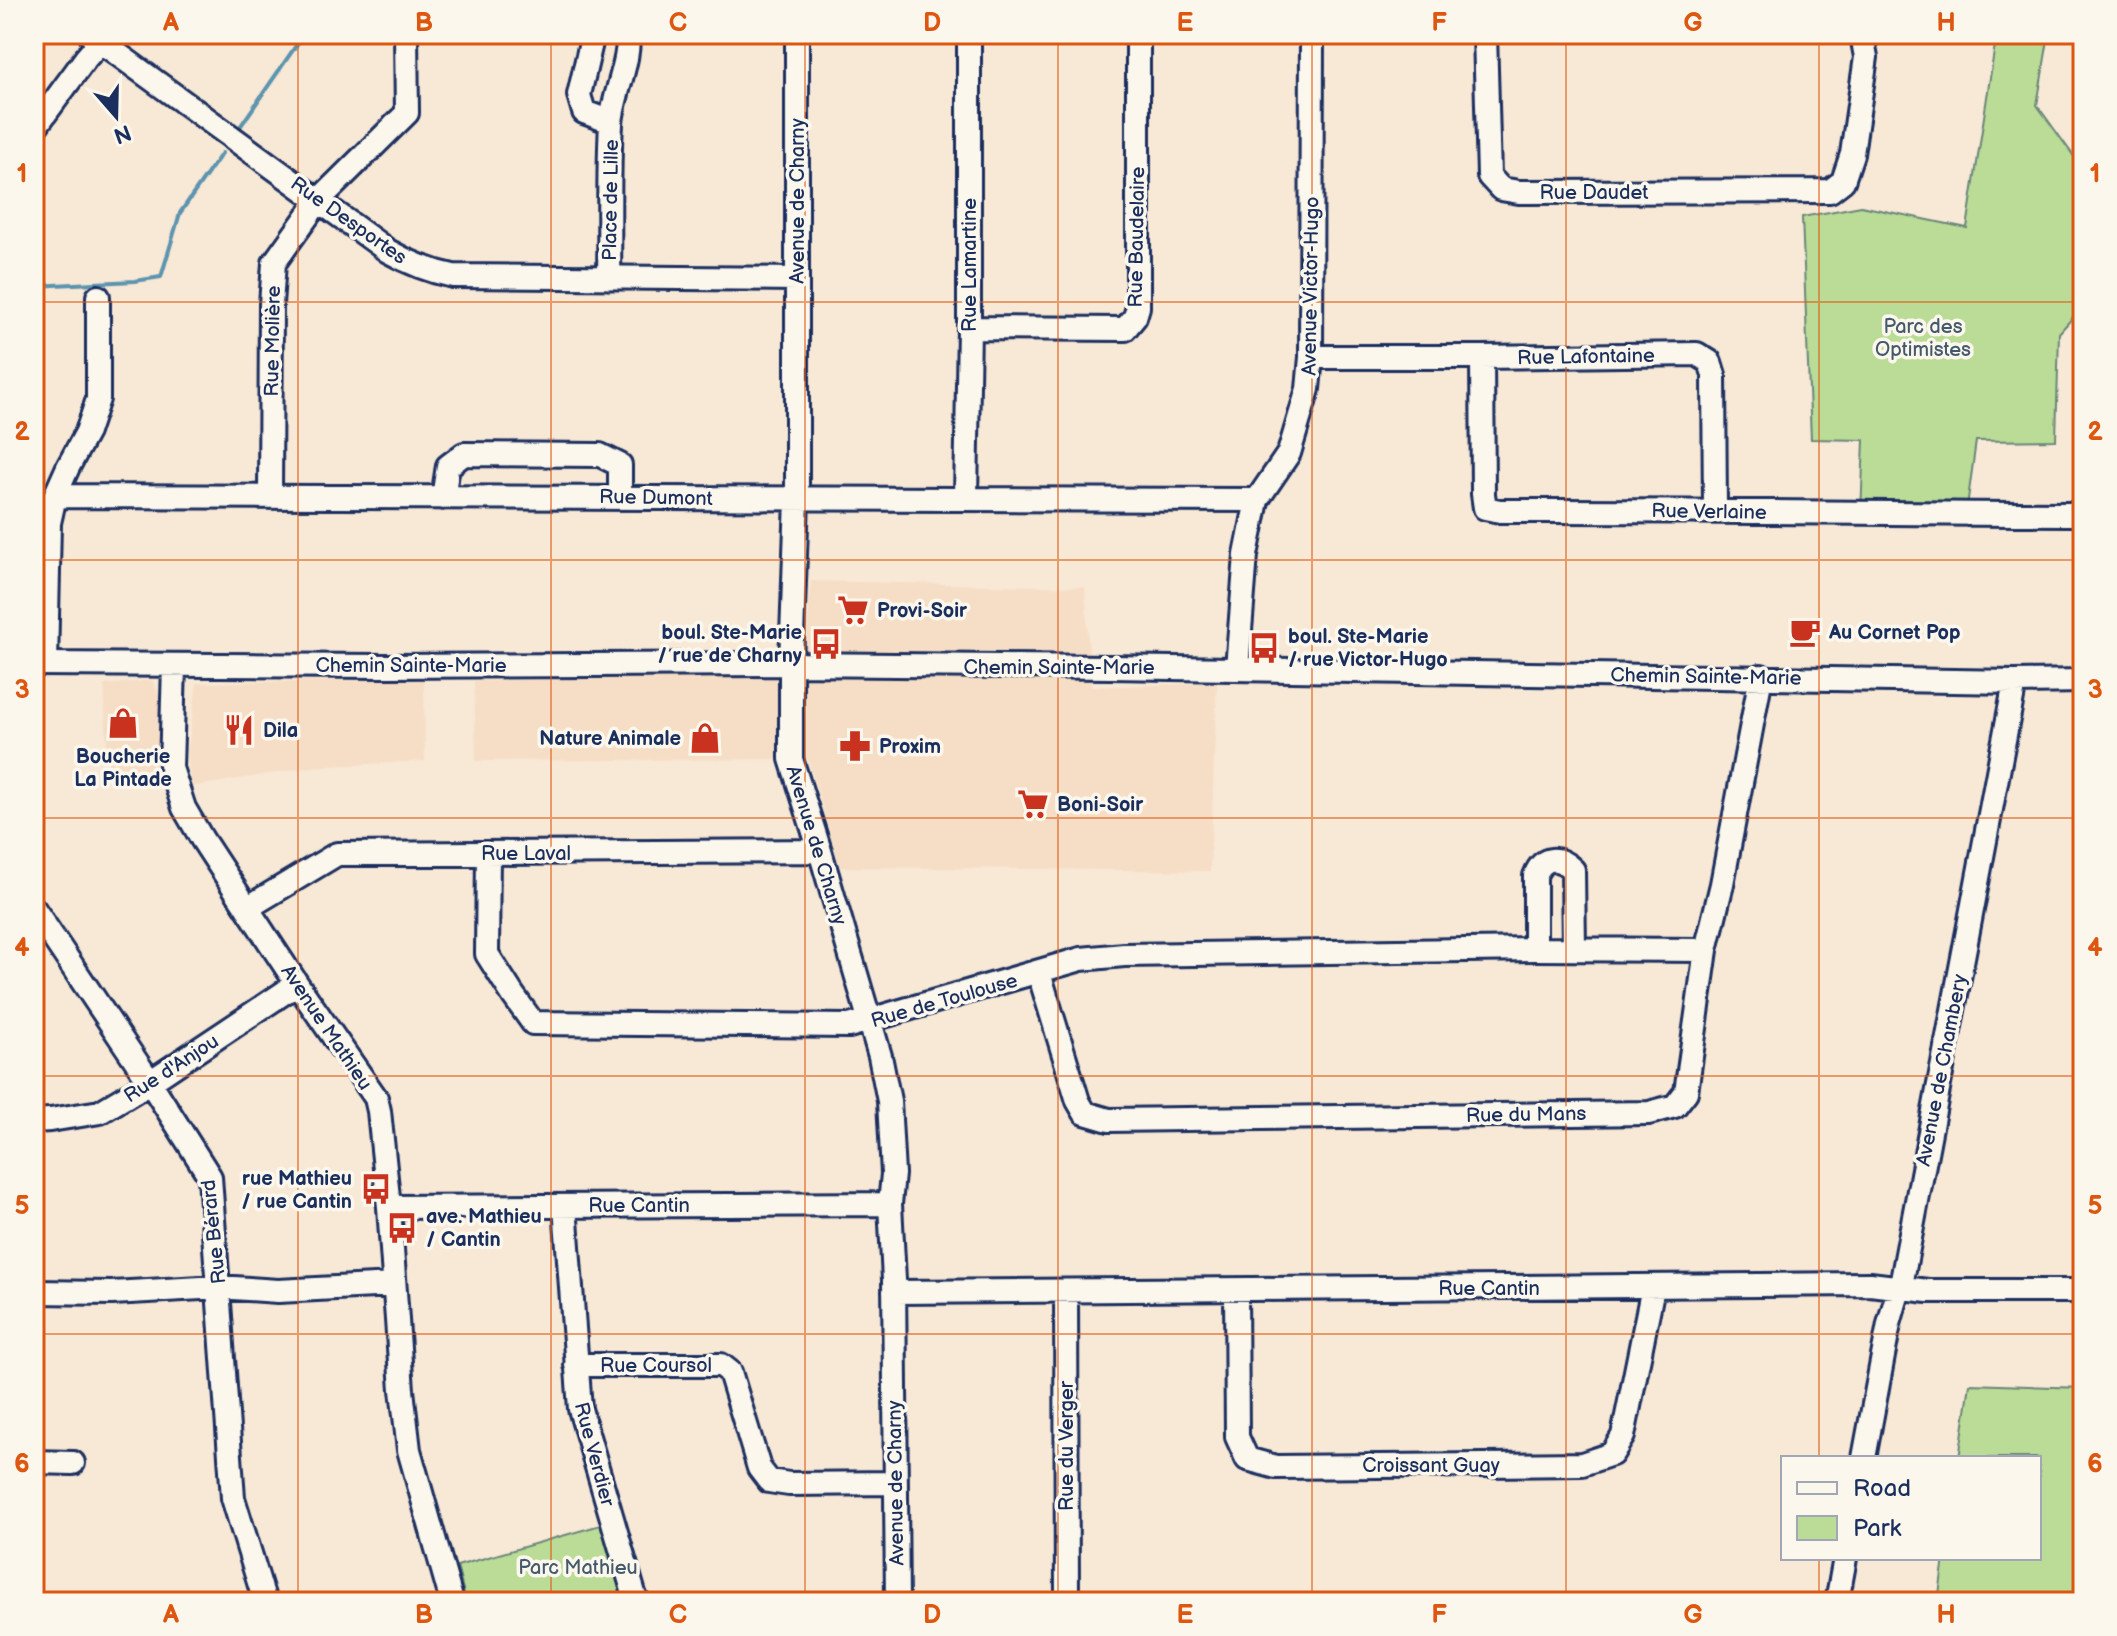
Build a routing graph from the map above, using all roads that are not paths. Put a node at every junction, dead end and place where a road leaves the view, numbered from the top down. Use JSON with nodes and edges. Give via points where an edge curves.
{"nodes":[{"id":1,"x":406,"y":34,"type":"edge"},
{"id":2,"x":593,"y":34,"type":"edge"},
{"id":3,"x":627,"y":34,"type":"edge"},
{"id":4,"x":797,"y":34,"type":"edge"},
{"id":5,"x":969,"y":34,"type":"edge"},
{"id":6,"x":1138,"y":34,"type":"edge"},
{"id":7,"x":1312,"y":34,"type":"edge"},
{"id":8,"x":1485,"y":34,"type":"edge"},
{"id":9,"x":1860,"y":34,"type":"edge"},
{"id":10,"x":99,"y":37,"type":"edge"},
{"id":11,"x":611,"y":122,"type":"junction"},
{"id":12,"x":34,"y":129,"type":"edge"},
{"id":13,"x":319,"y":200,"type":"junction"},
{"id":14,"x":609,"y":278,"type":"junction"},
{"id":15,"x":797,"y":279,"type":"junction"},
{"id":16,"x":98,"y":297,"type":"dead end"},
{"id":17,"x":969,"y":328,"type":"junction"},
{"id":18,"x":1311,"y":357,"type":"junction"},
{"id":19,"x":1482,"y":357,"type":"junction"},
{"id":20,"x":55,"y":496,"type":"junction"},
{"id":21,"x":270,"y":497,"type":"junction"},
{"id":22,"x":620,"y":497,"type":"junction"},
{"id":23,"x":966,"y":497,"type":"junction"},
{"id":24,"x":443,"y":498,"type":"junction"},
{"id":25,"x":797,"y":499,"type":"junction"},
{"id":26,"x":1257,"y":500,"type":"junction"},
{"id":27,"x":1715,"y":510,"type":"junction"},
{"id":28,"x":2083,"y":514,"type":"edge"},
{"id":29,"x":40,"y":664,"type":"edge"},
{"id":30,"x":791,"y":664,"type":"junction"},
{"id":31,"x":174,"y":665,"type":"junction"},
{"id":32,"x":1237,"y":668,"type":"junction"},
{"id":33,"x":1761,"y":676,"type":"junction"},
{"id":34,"x":2083,"y":681,"type":"edge"},
{"id":35,"x":2015,"y":682,"type":"junction"},
{"id":36,"x":820,"y":851,"type":"junction"},
{"id":37,"x":488,"y":854,"type":"junction"},
{"id":38,"x":247,"y":908,"type":"junction"},
{"id":39,"x":34,"y":909,"type":"edge"},
{"id":40,"x":1535,"y":949,"type":"junction"},
{"id":41,"x":1574,"y":949,"type":"junction"},
{"id":42,"x":1706,"y":950,"type":"junction"},
{"id":43,"x":1039,"y":973,"type":"junction"},
{"id":44,"x":297,"y":984,"type":"junction"},
{"id":45,"x":869,"y":1021,"type":"junction"},
{"id":46,"x":150,"y":1082,"type":"junction"},
{"id":47,"x":34,"y":1121,"type":"edge"},
{"id":48,"x":890,"y":1204,"type":"junction"},
{"id":49,"x":565,"y":1206,"type":"junction"},
{"id":50,"x":389,"y":1207,"type":"junction"},
{"id":51,"x":394,"y":1285,"type":"junction"},
{"id":52,"x":219,"y":1287,"type":"junction"},
{"id":53,"x":1653,"y":1287,"type":"junction"},
{"id":54,"x":1900,"y":1287,"type":"junction"},
{"id":55,"x":1236,"y":1290,"type":"junction"},
{"id":56,"x":1066,"y":1291,"type":"junction"},
{"id":57,"x":2083,"y":1291,"type":"edge"},
{"id":58,"x":34,"y":1292,"type":"edge"},
{"id":59,"x":894,"y":1292,"type":"junction"},
{"id":60,"x":576,"y":1365,"type":"junction"},
{"id":61,"x":1864,"y":1456,"type":"edge"},
{"id":62,"x":34,"y":1462,"type":"edge"},
{"id":63,"x":73,"y":1463,"type":"dead end"},
{"id":64,"x":895,"y":1483,"type":"junction"},
{"id":65,"x":1845,"y":1560,"type":"edge"},
{"id":66,"x":265,"y":1602,"type":"edge"},
{"id":67,"x":452,"y":1602,"type":"edge"},
{"id":68,"x":638,"y":1602,"type":"edge"},
{"id":69,"x":897,"y":1602,"type":"edge"},
{"id":70,"x":1067,"y":1602,"type":"edge"},
{"id":71,"x":1837,"y":1602,"type":"edge"}],
"edges":[{"from":1,"to":13,"type":"street","name":"Rue Molière","via":[[407,113]]},
{"from":2,"to":11,"type":"street","name":"Place de Lille","via":[[579,95],[584,112]]},
{"from":3,"to":11,"type":"street","name":"Place de Lille"},
{"from":4,"to":15,"type":"street","name":"Avenue de Charny"},
{"from":5,"to":17,"type":"street","name":"Rue Lamartine"},
{"from":6,"to":17,"type":"street","name":"Rue Baudelaire","via":[[1135,317],[1125,329]]},
{"from":7,"to":18,"type":"street","name":"Avenue Victor-Hugo"},
{"from":8,"to":9,"type":"street","name":"Rue Daudet","via":[[1489,176],[1501,189],[1519,192],[1830,191],[1843,181],[1852,154],[1866,57]]},
{"from":10,"to":12,"type":"street"},
{"from":10,"to":13,"type":"street","name":"Rue Desportes"},
{"from":11,"to":14,"type":"street","name":"Place de Lille"},
{"from":13,"to":14,"type":"street","name":"Rue Desportes","via":[[388,251],[433,272]]},
{"from":13,"to":21,"type":"street","name":"Rue Molière","via":[[274,263]]},
{"from":14,"to":15,"type":"street","name":"Rue Desportes"},
{"from":15,"to":25,"type":"street","name":"Avenue de Charny"},
{"from":16,"to":20,"type":"street","via":[[98,399]]},
{"from":17,"to":23,"type":"street","name":"Rue Lamartine"},
{"from":18,"to":19,"type":"street","name":"Rue Lafontaine"},
{"from":18,"to":26,"type":"street","name":"Avenue Victor-Hugo","via":[[1308,389],[1289,453]]},
{"from":19,"to":27,"type":"street","name":"Rue Lafontaine","via":[[1697,354],[1710,362]]},
{"from":19,"to":27,"type":"street","name":"Rue Verlaine","via":[[1485,508]]},
{"from":20,"to":21,"type":"street","name":"Rue Dumont"},
{"from":20,"to":29,"type":"street"},
{"from":21,"to":24,"type":"street","name":"Rue Dumont"},
{"from":22,"to":24,"type":"street","name":"Rue Dumont"},
{"from":22,"to":24,"type":"street","via":[[620,465],[600,455],[464,454],[448,466]]},
{"from":22,"to":25,"type":"street","name":"Rue Dumont"},
{"from":23,"to":25,"type":"street","name":"Rue Dumont"},
{"from":23,"to":26,"type":"street","name":"Rue Dumont"},
{"from":25,"to":30,"type":"street","name":"Avenue de Charny"},
{"from":26,"to":32,"type":"street","name":"Avenue Victor-Hugo","via":[[1246,555]]},
{"from":27,"to":28,"type":"street","name":"Rue Verlaine"},
{"from":29,"to":31,"type":"street","name":"Chemin Sainte-Marie"},
{"from":30,"to":31,"type":"street","name":"Chemin Sainte-Marie"},
{"from":30,"to":32,"type":"street","name":"Chemin Sainte-Marie"},
{"from":30,"to":36,"type":"street","name":"Avenue de Charny","via":[[791,759]]},
{"from":31,"to":38,"type":"street","name":"Avenue Mathieu","via":[[171,768],[184,808]]},
{"from":32,"to":33,"type":"street","name":"Chemin Sainte-Marie"},
{"from":33,"to":35,"type":"street","name":"Chemin Sainte-Marie"},
{"from":33,"to":42,"type":"street","name":"Rue du Mans"},
{"from":34,"to":35,"type":"street","name":"Chemin Sainte-Marie"},
{"from":35,"to":54,"type":"street","name":"Avenue de Chambery"},
{"from":36,"to":37,"type":"street","name":"Rue Laval"},
{"from":36,"to":45,"type":"street","name":"Avenue de Charny"},
{"from":37,"to":38,"type":"street","name":"Rue Laval","via":[[337,854]]},
{"from":37,"to":45,"type":"street","name":"Rue de Toulouse","via":[[487,954],[533,1023],[849,1026]]},
{"from":38,"to":44,"type":"street","name":"Avenue Mathieu"},
{"from":39,"to":46,"type":"street","name":"Rue Bérard"},
{"from":40,"to":41,"type":"street","name":"Rue de Toulouse"},
{"from":40,"to":41,"type":"street","via":[[1535,876],[1545,862],[1557,859],[1573,870]]},
{"from":40,"to":43,"type":"street","name":"Rue de Toulouse","via":[[1124,955],[1081,959]]},
{"from":41,"to":42,"type":"street","name":"Rue de Toulouse"},
{"from":42,"to":43,"type":"street","name":"Rue du Mans","via":[[1686,1092],[1675,1106],[1649,1113],[1109,1120],[1085,1113],[1078,1101]]},
{"from":43,"to":45,"type":"street","name":"Rue de Toulouse"},
{"from":44,"to":46,"type":"street","name":"Rue d'Anjou"},
{"from":44,"to":50,"type":"street","name":"Avenue Mathieu","via":[[376,1098]]},
{"from":45,"to":48,"type":"street","name":"Avenue de Charny","via":[[889,1101]]},
{"from":46,"to":47,"type":"street","name":"Rue d'Anjou","via":[[100,1112]]},
{"from":46,"to":52,"type":"street","name":"Rue Bérard","via":[[210,1177]]},
{"from":48,"to":49,"type":"street","name":"Rue Cantin"},
{"from":48,"to":59,"type":"street","name":"Avenue de Charny"},
{"from":49,"to":50,"type":"street","name":"Rue Cantin"},
{"from":49,"to":60,"type":"street","name":"Rue Verdier"},
{"from":50,"to":51,"type":"street","name":"Avenue Mathieu"},
{"from":51,"to":52,"type":"street","via":[[278,1291]]},
{"from":51,"to":67,"type":"street","name":"Avenue Mathieu","via":[[409,1450]]},
{"from":52,"to":58,"type":"street"},
{"from":52,"to":66,"type":"street","name":"Rue Bérard","via":[[233,1498]]},
{"from":53,"to":54,"type":"street","name":"Rue Cantin"},
{"from":53,"to":55,"type":"street","name":"Rue Cantin"},
{"from":53,"to":55,"type":"street","name":"Croissant Guay","via":[[1623,1436],[1612,1454],[1582,1464],[1276,1467],[1247,1459],[1237,1437]]},
{"from":54,"to":57,"type":"street","name":"Rue Cantin"},
{"from":54,"to":61,"type":"street","name":"Avenue de Chambery"},
{"from":55,"to":56,"type":"street","name":"Rue Cantin"},
{"from":56,"to":59,"type":"street","name":"Rue Cantin"},
{"from":56,"to":70,"type":"street","name":"Rue du Verger"},
{"from":59,"to":64,"type":"street","name":"Avenue de Charny"},
{"from":60,"to":64,"type":"street","name":"Rue Coursol","via":[[721,1365],[730,1372],[759,1468],[769,1481]]},
{"from":60,"to":68,"type":"street","name":"Rue Verdier","via":[[580,1409]]},
{"from":62,"to":63,"type":"street"},
{"from":64,"to":69,"type":"street","name":"Avenue de Charny"},
{"from":65,"to":71,"type":"street"}]}
